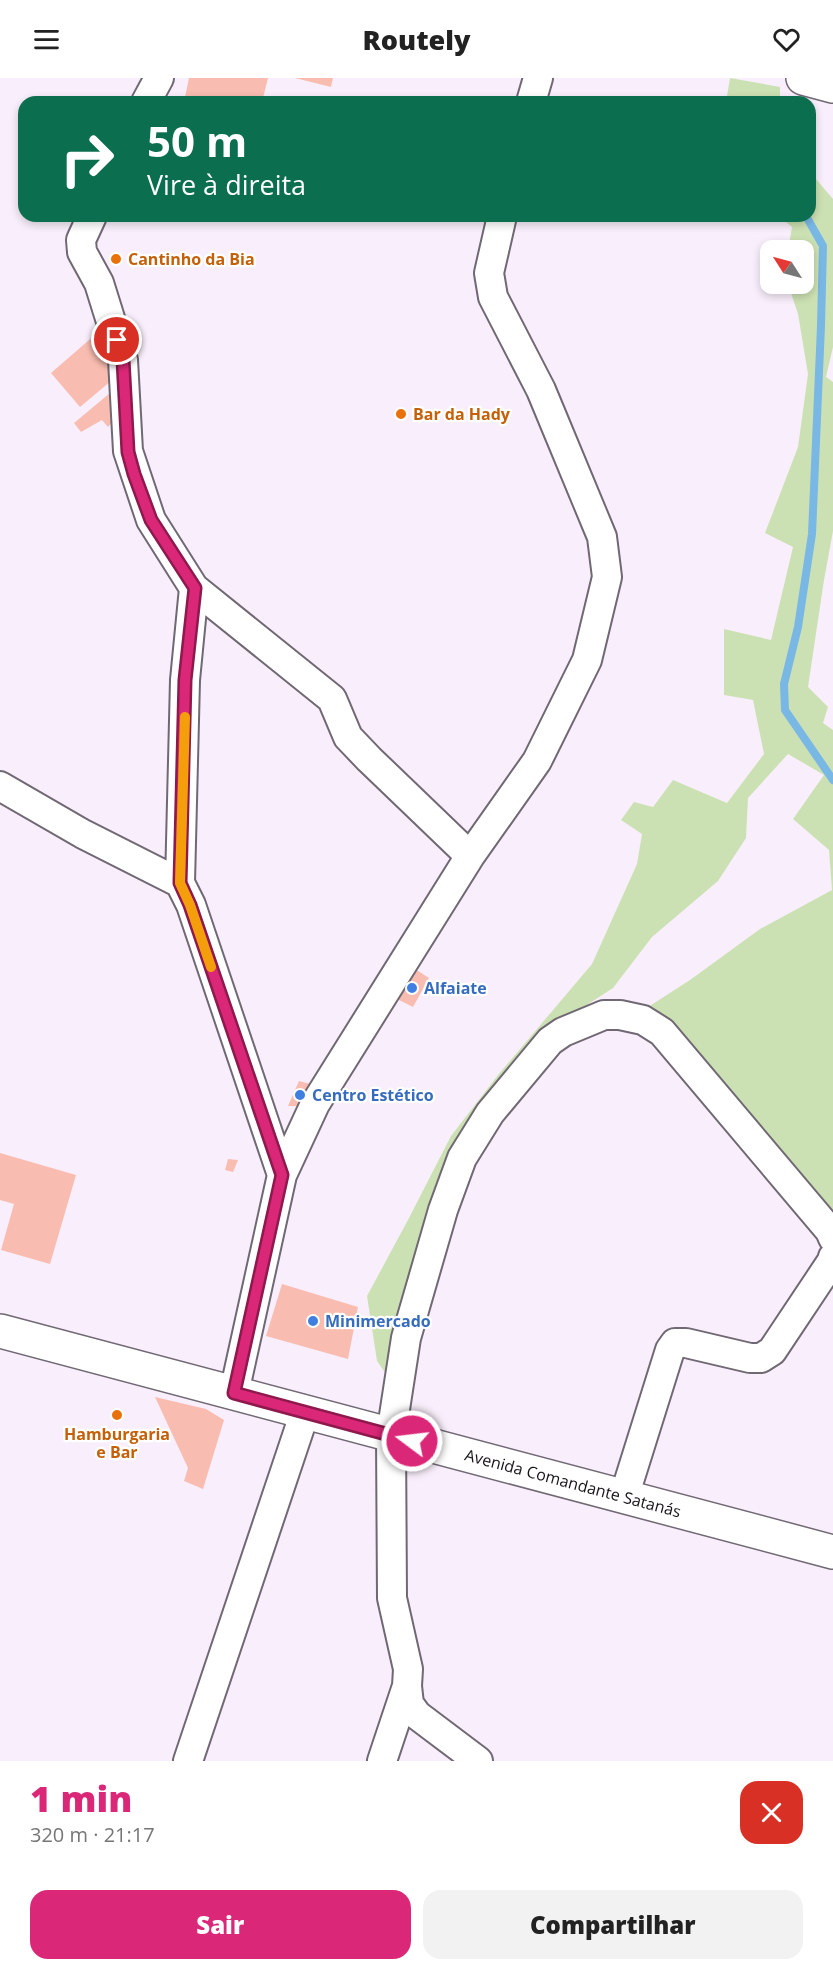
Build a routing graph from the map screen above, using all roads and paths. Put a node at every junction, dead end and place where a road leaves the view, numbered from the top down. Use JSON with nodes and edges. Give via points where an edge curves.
{"nodes":[{"id":1,"x":159,"y":78,"type":"edge"},
{"id":2,"x":538,"y":78,"type":"edge"},
{"id":3,"x":803,"y":78,"type":"edge"},
{"id":4,"x":833,"y":86,"type":"edge"},
{"id":5,"x":149,"y":96,"type":"edge"},
{"id":6,"x":533,"y":96,"type":"edge"},
{"id":7,"x":89,"y":222,"type":"edge"},
{"id":8,"x":501,"y":222,"type":"edge"},
{"id":9,"x":195,"y":588,"type":"junction"},
{"id":10,"x":0,"y":786,"type":"edge"},
{"id":11,"x":470,"y":856,"type":"junction"},
{"id":12,"x":180,"y":883,"type":"junction"},
{"id":13,"x":282,"y":1175,"type":"junction"},
{"id":14,"x":833,"y":1238,"type":"edge"},
{"id":15,"x":833,"y":1257,"type":"edge"},
{"id":16,"x":0,"y":1331,"type":"edge"},
{"id":17,"x":234,"y":1393,"type":"junction"},
{"id":18,"x":305,"y":1412,"type":"junction"},
{"id":19,"x":391,"y":1435,"type":"junction"},
{"id":20,"x":624,"y":1497,"type":"junction"},
{"id":21,"x":833,"y":1552,"type":"edge"},
{"id":22,"x":407,"y":1686,"type":"junction"},
{"id":23,"x":188,"y":1761,"type":"edge"},
{"id":24,"x":382,"y":1761,"type":"edge"},
{"id":25,"x":478,"y":1761,"type":"edge"}],
"edges":[{"from":1,"to":5,"type":"street"},
{"from":2,"to":6,"type":"street"},
{"from":3,"to":4,"type":"street"},
{"from":7,"to":9,"type":"street","via":[[81,240],[82,252],[99,283],[123,360],[128,452],[151,520]]},
{"from":8,"to":11,"type":"street","via":[[489,273],[493,297],[541,390],[602,537],[607,577],[587,660],[537,761]]},
{"from":9,"to":11,"type":"street","via":[[332,699],[348,737]]},
{"from":9,"to":12,"type":"street","via":[[185,680]]},
{"from":10,"to":12,"type":"street"},
{"from":11,"to":13,"type":"street","via":[[315,1104]]},
{"from":12,"to":13,"type":"street"},
{"from":13,"to":17,"type":"street"},
{"from":14,"to":19,"type":"street","via":[[662,1032],[643,1020],[620,1015],[604,1015],[563,1032],[550,1041],[490,1113],[462,1158],[406,1338]]},
{"from":15,"to":20,"type":"street","via":[[772,1351],[761,1358],[675,1343]]},
{"from":16,"to":17,"type":"street","name":"Avenida Comandante Satanás"},
{"from":17,"to":18,"type":"street","name":"Avenida Comandante Satanás"},
{"from":18,"to":19,"type":"street","name":"Avenida Comandante Satanás"},
{"from":18,"to":23,"type":"street"},
{"from":19,"to":20,"type":"street","name":"Avenida Comandante Satanás"},
{"from":19,"to":22,"type":"street","via":[[392,1598],[408,1669]]},
{"from":20,"to":21,"type":"street","name":"Avenida Comandante Satanás"},
{"from":22,"to":24,"type":"street"},
{"from":22,"to":25,"type":"street","via":[[409,1704],[417,1715]]}]}
